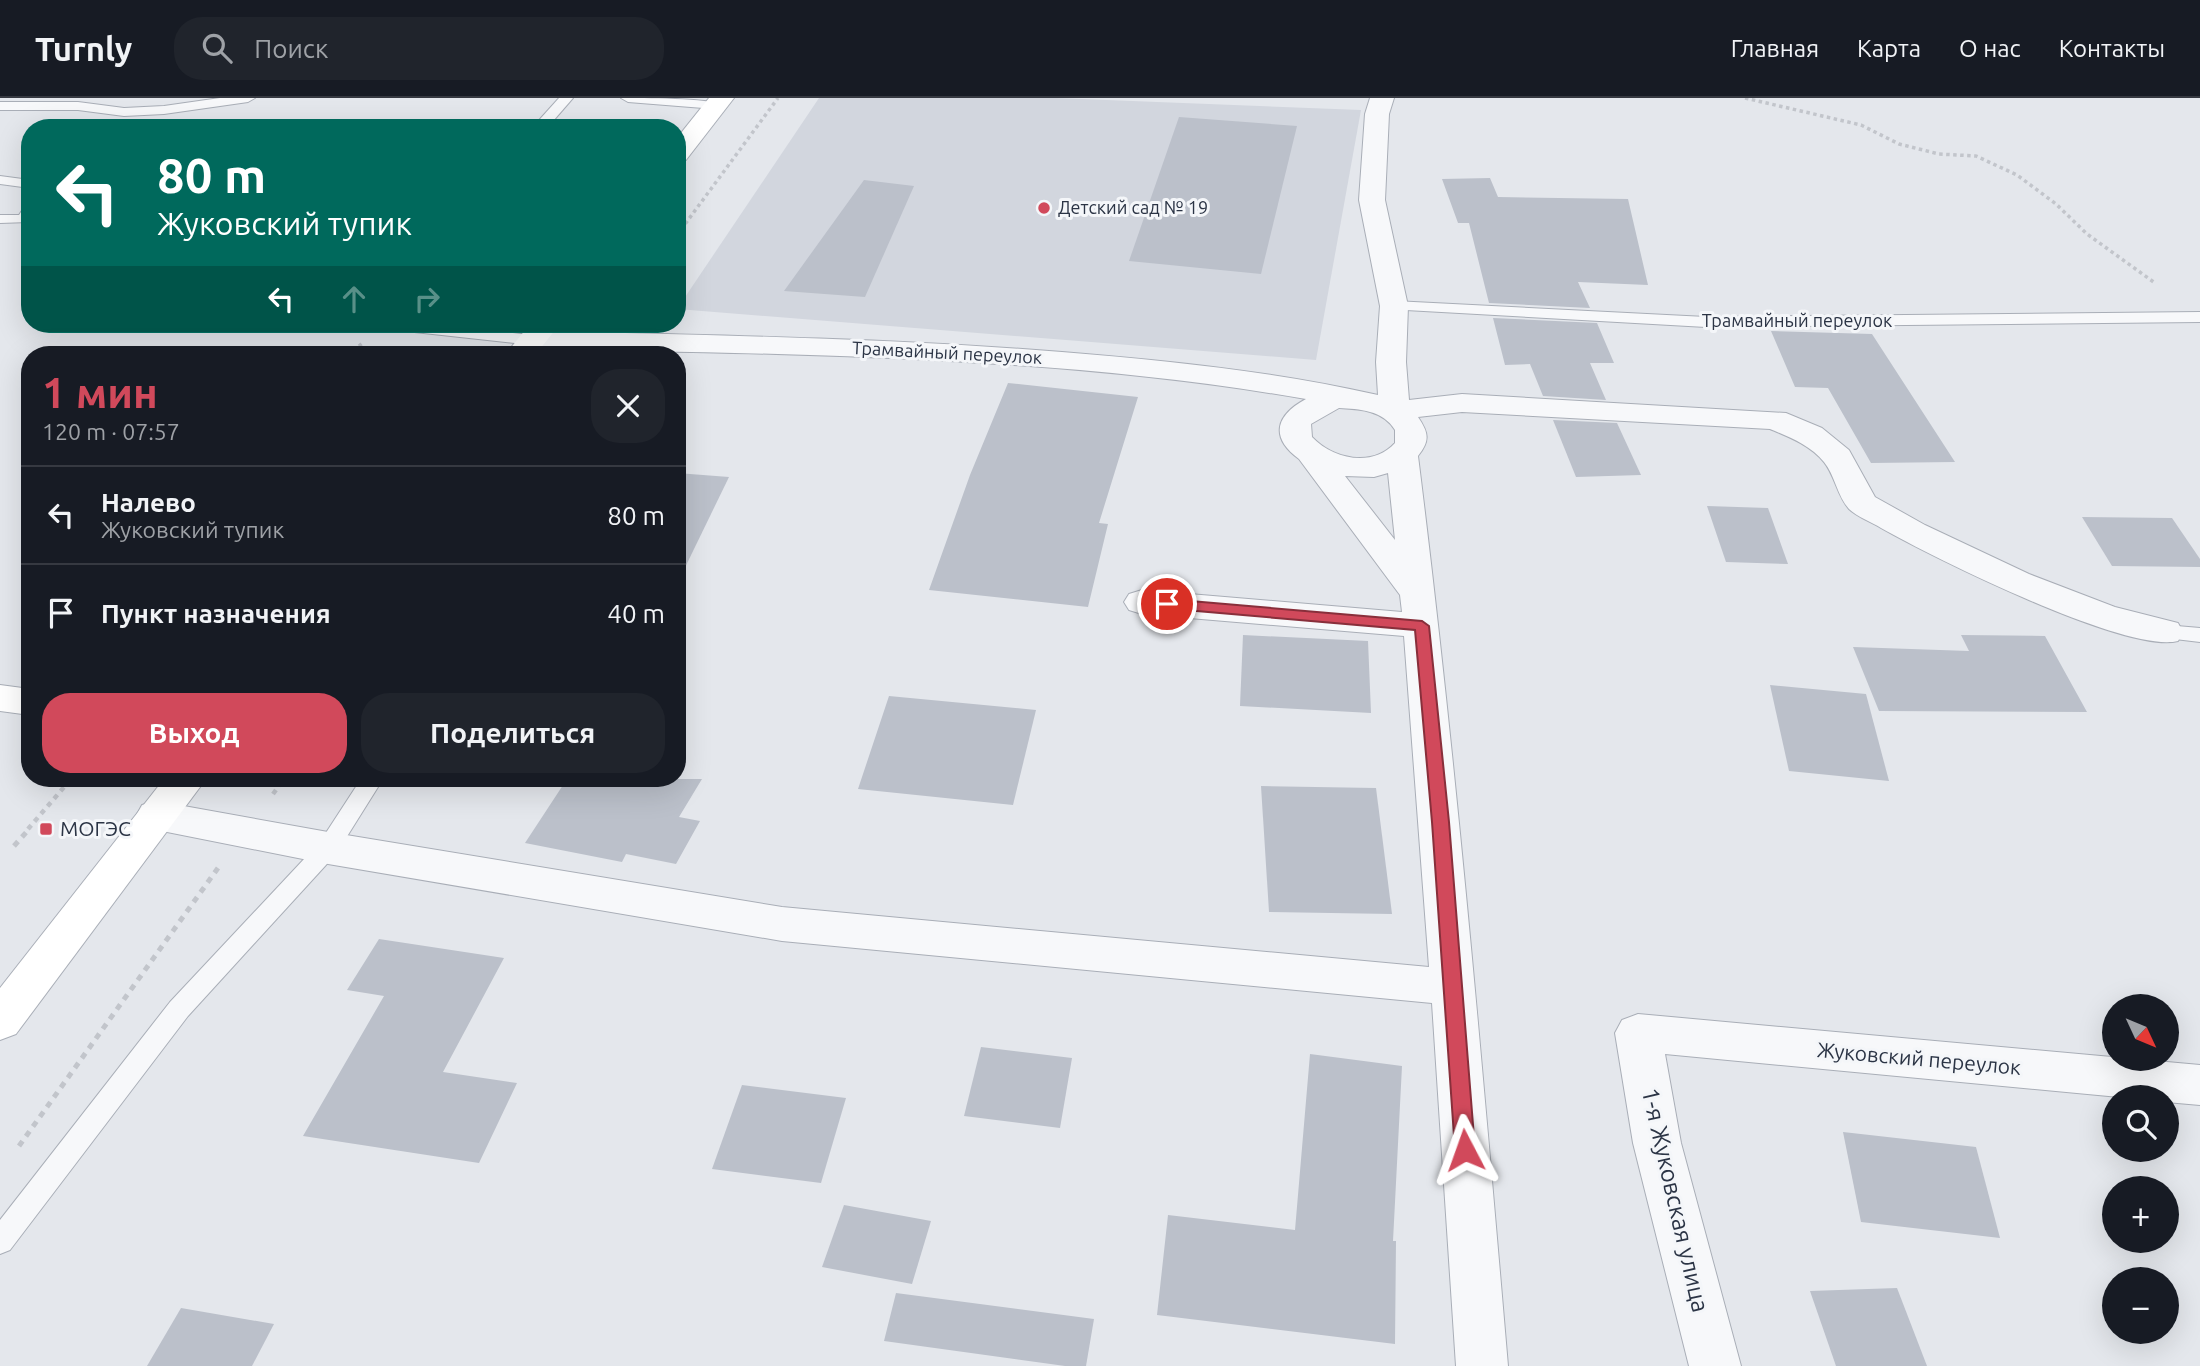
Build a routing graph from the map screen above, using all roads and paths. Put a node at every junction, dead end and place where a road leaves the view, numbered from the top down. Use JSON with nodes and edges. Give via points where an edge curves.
{"nodes":[{"id":1,"x":248,"y":98,"type":"edge"},
{"id":2,"x":566,"y":98,"type":"edge"},
{"id":3,"x":628,"y":98,"type":"edge"},
{"id":4,"x":778,"y":98,"type":"edge"},
{"id":5,"x":1382,"y":98,"type":"edge"},
{"id":6,"x":1745,"y":98,"type":"edge"},
{"id":7,"x":719,"y":102,"type":"edge"},
{"id":8,"x":0,"y":106,"type":"edge"},
{"id":9,"x":547,"y":119,"type":"edge"},
{"id":10,"x":686,"y":144,"type":"edge"},
{"id":11,"x":0,"y":180,"type":"edge"},
{"id":12,"x":21,"y":183,"type":"edge"},
{"id":13,"x":0,"y":219,"type":"edge"},
{"id":14,"x":21,"y":219,"type":"edge"},
{"id":15,"x":686,"y":223,"type":"edge"},
{"id":16,"x":2165,"y":288,"type":"dead end"},
{"id":17,"x":1394,"y":306,"type":"junction"},
{"id":18,"x":2200,"y":317,"type":"edge"},
{"id":19,"x":469,"y":333,"type":"edge"},
{"id":20,"x":532,"y":340,"type":"edge"},
{"id":21,"x":603,"y":346,"type":"edge"},
{"id":22,"x":686,"y":348,"type":"edge"},
{"id":23,"x":1251,"y":380,"type":"junction"},
{"id":24,"x":1358,"y":400,"type":"junction"},
{"id":25,"x":1394,"y":411,"type":"junction"},
{"id":26,"x":1297,"y":419,"type":"junction"},
{"id":27,"x":1402,"y":455,"type":"junction"},
{"id":28,"x":1314,"y":456,"type":"junction"},
{"id":29,"x":1142,"y":602,"type":"dead end"},
{"id":30,"x":1420,"y":611,"type":"junction"},
{"id":31,"x":2165,"y":632,"type":"joint"},
{"id":32,"x":2200,"y":635,"type":"edge"},
{"id":33,"x":0,"y":698,"type":"edge"},
{"id":34,"x":21,"y":701,"type":"edge"},
{"id":35,"x":64,"y":787,"type":"edge"},
{"id":36,"x":180,"y":787,"type":"edge"},
{"id":37,"x":278,"y":787,"type":"edge"},
{"id":38,"x":367,"y":787,"type":"edge"},
{"id":39,"x":156,"y":816,"type":"junction"},
{"id":40,"x":244,"y":832,"type":"junction"},
{"id":41,"x":14,"y":846,"type":"dead end"},
{"id":42,"x":328,"y":848,"type":"junction"},
{"id":43,"x":1452,"y":987,"type":"junction"},
{"id":44,"x":0,"y":1021,"type":"edge"},
{"id":45,"x":1639,"y":1033,"type":"joint"},
{"id":46,"x":2200,"y":1085,"type":"edge"},
{"id":47,"x":16,"y":1149,"type":"dead end"},
{"id":48,"x":0,"y":1241,"type":"edge"},
{"id":49,"x":1482,"y":1366,"type":"edge"},
{"id":50,"x":1715,"y":1366,"type":"edge"}],
"edges":[{"from":1,"to":8,"type":"lane","via":[[124,112],[78,106]]},
{"from":2,"to":9,"type":"lane"},
{"from":3,"to":7,"type":"lane"},
{"from":4,"to":15,"type":"path"},
{"from":5,"to":17,"type":"street","via":[[1372,200]]},
{"from":6,"to":16,"type":"path","via":[[1861,125],[1899,144],[1976,156],[2017,176],[2087,234]]},
{"from":7,"to":10,"type":"main road"},
{"from":11,"to":12,"type":"lane"},
{"from":13,"to":14,"type":"lane"},
{"from":17,"to":18,"type":"lane","name":"Трамвайный переулок","via":[[1706,322]]},
{"from":17,"to":25,"type":"street"},
{"from":19,"to":20,"type":"lane"},
{"from":20,"to":21,"type":"street","name":"Трамвайный переулок"},
{"from":22,"to":23,"type":"street","name":"Трамвайный переулок","via":[[787,345],[964,353]]},
{"from":23,"to":24,"type":"street","name":"Трамвайный переулок"},
{"from":23,"to":26,"type":"street"},
{"from":24,"to":25,"type":"street"},
{"from":24,"to":26,"type":"street","via":[[1321,403]]},
{"from":25,"to":27,"type":"street","via":[[1412,433],[1411,445]]},
{"from":25,"to":31,"type":"street","via":[[1462,403],[1775,420],[1811,435],[1829,449],[1838,457],[1862,503],[1913,532],[2017,582],[2104,616]]},
{"from":26,"to":28,"type":"street","via":[[1295,431],[1301,445]]},
{"from":27,"to":28,"type":"street","via":[[1368,467]]},
{"from":27,"to":30,"type":"street"},
{"from":28,"to":30,"type":"street"},
{"from":29,"to":30,"type":"street"},
{"from":30,"to":43,"type":"street"},
{"from":31,"to":32,"type":"lane"},
{"from":33,"to":34,"type":"main road"},
{"from":35,"to":41,"type":"path"},
{"from":36,"to":39,"type":"main road"},
{"from":37,"to":40,"type":"path"},
{"from":38,"to":42,"type":"lane"},
{"from":39,"to":40,"type":"street"},
{"from":39,"to":44,"type":"main road"},
{"from":40,"to":42,"type":"street"},
{"from":40,"to":47,"type":"path"},
{"from":42,"to":43,"type":"street","via":[[782,924]]},
{"from":42,"to":48,"type":"lane","via":[[179,1009]]},
{"from":43,"to":49,"type":"street"},
{"from":45,"to":46,"type":"street","name":"Жуковский переулок"},
{"from":45,"to":50,"type":"street","name":"1-я Жуковская улица","via":[[1657,1143]]}]}
